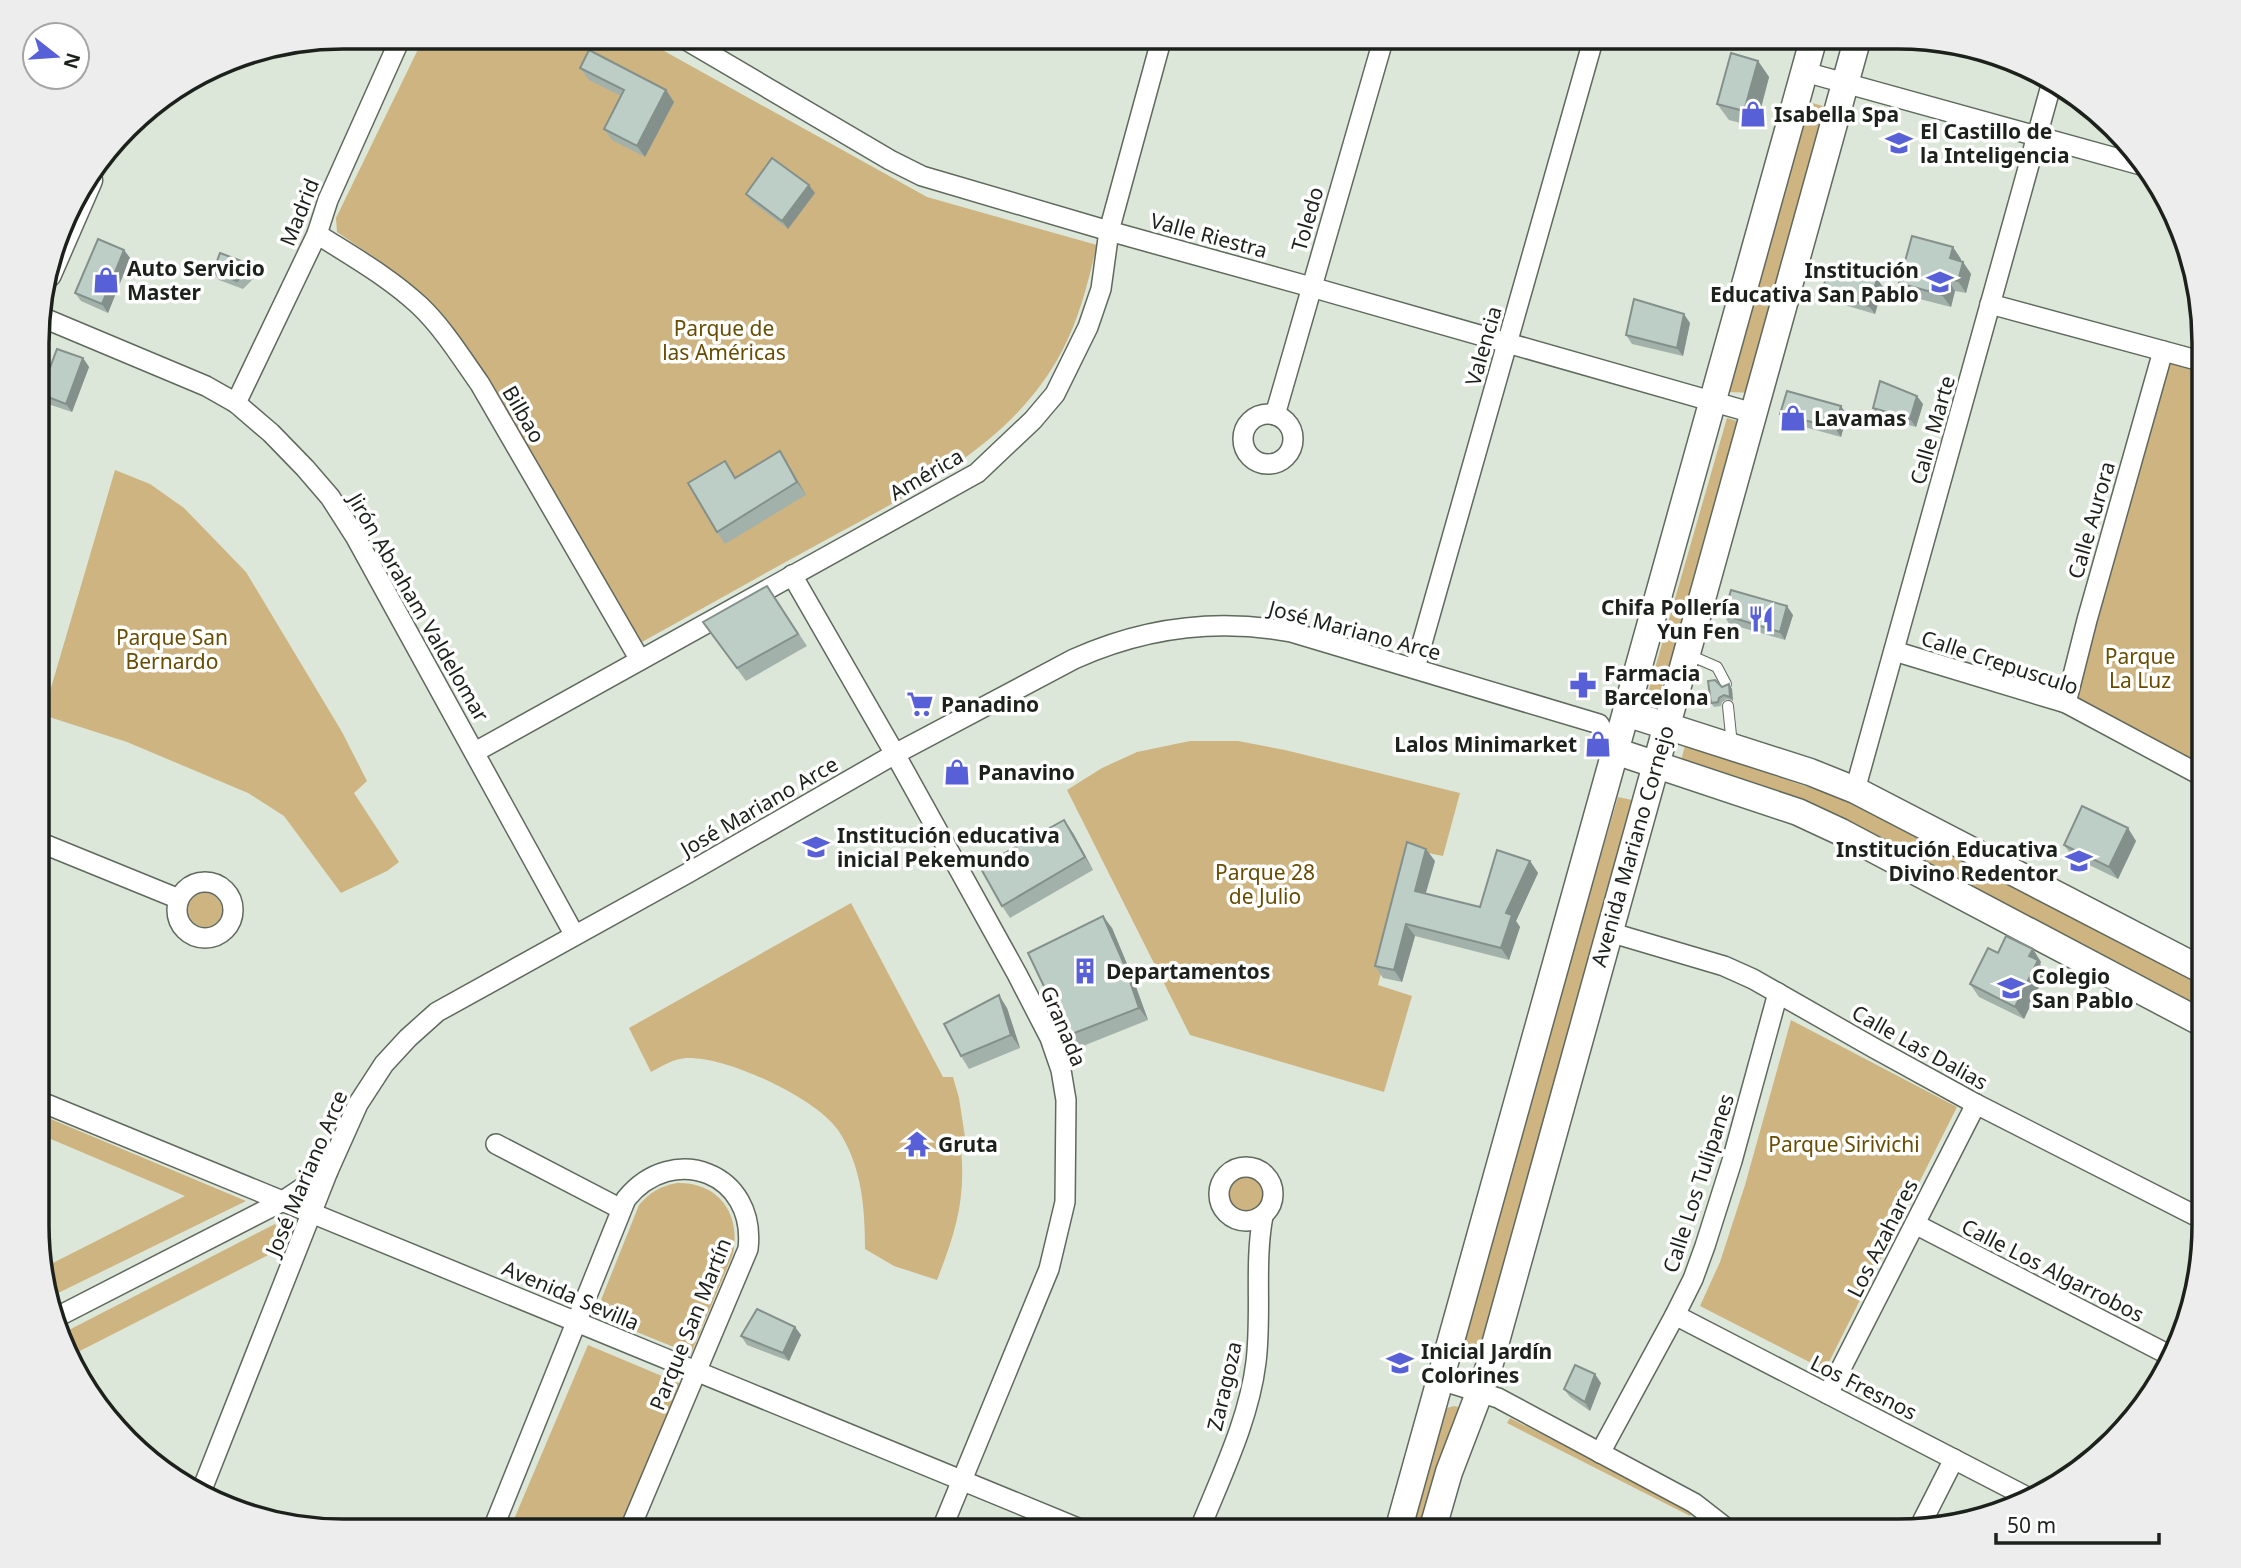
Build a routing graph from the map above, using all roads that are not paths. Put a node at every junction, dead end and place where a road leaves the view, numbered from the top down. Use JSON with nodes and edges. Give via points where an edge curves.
{"nodes":[{"id":1,"x":396,"y":49,"type":"edge"},
{"id":2,"x":701,"y":49,"type":"edge"},
{"id":3,"x":1159,"y":49,"type":"edge"},
{"id":4,"x":1380,"y":49,"type":"edge"},
{"id":5,"x":1591,"y":49,"type":"edge"},
{"id":6,"x":1811,"y":49,"type":"edge"},
{"id":7,"x":1855,"y":49,"type":"edge"},
{"id":8,"x":1805,"y":72,"type":"junction"},
{"id":9,"x":1845,"y":83,"type":"junction"},
{"id":10,"x":2049,"y":91,"type":"edge"},
{"id":11,"x":2037,"y":136,"type":"junction"},
{"id":12,"x":2129,"y":162,"type":"edge"},
{"id":13,"x":1109,"y":232,"type":"junction"},
{"id":14,"x":317,"y":234,"type":"junction"},
{"id":15,"x":1311,"y":287,"type":"junction"},
{"id":16,"x":1990,"y":304,"type":"junction"},
{"id":17,"x":50,"y":321,"type":"edge"},
{"id":18,"x":1507,"y":343,"type":"junction"},
{"id":19,"x":2163,"y":351,"type":"junction"},
{"id":20,"x":2192,"y":359,"type":"edge"},
{"id":21,"x":1713,"y":401,"type":"junction"},
{"id":22,"x":236,"y":403,"type":"junction"},
{"id":23,"x":1753,"y":413,"type":"junction"},
{"id":24,"x":1275,"y":415,"type":"dead end"},
{"id":25,"x":792,"y":575,"type":"junction"},
{"id":26,"x":1894,"y":651,"type":"junction"},
{"id":27,"x":1686,"y":654,"type":"junction"},
{"id":28,"x":640,"y":660,"type":"junction"},
{"id":29,"x":1415,"y":668,"type":"junction"},
{"id":30,"x":1726,"y":684,"type":"edge"},
{"id":31,"x":2066,"y":703,"type":"junction"},
{"id":32,"x":1728,"y":706,"type":"dead end"},
{"id":33,"x":1626,"y":713,"type":"junction"},
{"id":34,"x":1599,"y":724,"type":"junction"},
{"id":35,"x":1666,"y":725,"type":"junction"},
{"id":36,"x":1732,"y":746,"type":"junction"},
{"id":37,"x":1615,"y":751,"type":"junction"},
{"id":38,"x":475,"y":752,"type":"junction"},
{"id":39,"x":895,"y":754,"type":"junction"},
{"id":40,"x":1655,"y":765,"type":"junction"},
{"id":41,"x":2192,"y":770,"type":"edge"},
{"id":42,"x":1855,"y":790,"type":"junction"},
{"id":43,"x":49,"y":846,"type":"edge"},
{"id":44,"x":180,"y":898,"type":"dead end"},
{"id":45,"x":1609,"y":932,"type":"junction"},
{"id":46,"x":574,"y":934,"type":"junction"},
{"id":47,"x":2192,"y":965,"type":"edge"},
{"id":48,"x":1778,"y":993,"type":"junction"},
{"id":49,"x":2192,"y":1018,"type":"edge"},
{"id":50,"x":1976,"y":1104,"type":"junction"},
{"id":51,"x":49,"y":1105,"type":"edge"},
{"id":52,"x":496,"y":1144,"type":"dead end"},
{"id":53,"x":327,"y":1171,"type":"junction"},
{"id":54,"x":283,"y":1201,"type":"junction"},
{"id":55,"x":621,"y":1209,"type":"junction"},
{"id":56,"x":312,"y":1213,"type":"junction"},
{"id":57,"x":2192,"y":1214,"type":"edge"},
{"id":58,"x":1253,"y":1219,"type":"dead end"},
{"id":59,"x":1914,"y":1224,"type":"junction"},
{"id":60,"x":63,"y":1314,"type":"edge"},
{"id":61,"x":1675,"y":1315,"type":"junction"},
{"id":62,"x":577,"y":1321,"type":"junction"},
{"id":63,"x":2163,"y":1352,"type":"edge"},
{"id":64,"x":698,"y":1371,"type":"junction"},
{"id":65,"x":1440,"y":1380,"type":"junction"},
{"id":66,"x":1480,"y":1392,"type":"junction"},
{"id":67,"x":1828,"y":1394,"type":"junction"},
{"id":68,"x":1601,"y":1453,"type":"junction"},
{"id":69,"x":1954,"y":1459,"type":"junction"},
{"id":70,"x":961,"y":1482,"type":"junction"},
{"id":71,"x":204,"y":1484,"type":"edge"},
{"id":72,"x":2020,"y":1493,"type":"edge"},
{"id":73,"x":1924,"y":1517,"type":"edge"},
{"id":74,"x":497,"y":1519,"type":"edge"},
{"id":75,"x":634,"y":1519,"type":"edge"},
{"id":76,"x":946,"y":1519,"type":"edge"},
{"id":77,"x":1055,"y":1519,"type":"edge"},
{"id":78,"x":1204,"y":1519,"type":"edge"},
{"id":79,"x":1401,"y":1519,"type":"edge"},
{"id":80,"x":1435,"y":1519,"type":"edge"},
{"id":81,"x":1710,"y":1519,"type":"edge"}],
"edges":[{"from":1,"to":14,"type":"street","name":"Madrid"},
{"from":2,"to":13,"type":"street","name":"Valle Riestra","via":[[922,176]]},
{"from":3,"to":13,"type":"street","name":"América"},
{"from":4,"to":15,"type":"street","name":"Toledo"},
{"from":5,"to":18,"type":"street","name":"Valencia"},
{"from":6,"to":8,"type":"main road","name":"Avenida Mariano Cornejo"},
{"from":7,"to":9,"type":"main road","name":"Avenida Mariano Cornejo"},
{"from":8,"to":9,"type":"street"},
{"from":8,"to":21,"type":"main road","name":"Avenida Mariano Cornejo"},
{"from":9,"to":11,"type":"street"},
{"from":9,"to":23,"type":"main road","name":"Avenida Mariano Cornejo"},
{"from":10,"to":11,"type":"street","name":"Calle Marte"},
{"from":11,"to":12,"type":"street"},
{"from":11,"to":16,"type":"street","name":"Calle Marte"},
{"from":13,"to":15,"type":"street","name":"Valle Riestra"},
{"from":13,"to":25,"type":"street","name":"América","via":[[1101,289],[1088,327],[1055,394],[1033,420],[977,473]]},
{"from":14,"to":22,"type":"street","name":"Madrid"},
{"from":14,"to":28,"type":"street","name":"Bilbao","via":[[391,282],[421,307],[454,347]]},
{"from":15,"to":18,"type":"street","name":"Valle Riestra"},
{"from":15,"to":24,"type":"street","name":"Toledo"},
{"from":16,"to":19,"type":"street"},
{"from":16,"to":26,"type":"street","name":"Calle Marte"},
{"from":17,"to":22,"type":"street","name":"Jirón Abraham Valdelomar"},
{"from":18,"to":21,"type":"street","name":"Valle Riestra"},
{"from":18,"to":29,"type":"street","name":"Valencia"},
{"from":19,"to":20,"type":"street"},
{"from":19,"to":31,"type":"street","name":"Calle Aurora"},
{"from":21,"to":23,"type":"street","name":"Valle Riestra"},
{"from":21,"to":33,"type":"main road","name":"Avenida Mariano Cornejo"},
{"from":22,"to":38,"type":"street","name":"Jirón Abraham Valdelomar","via":[[271,433],[330,497]]},
{"from":23,"to":27,"type":"main road","name":"Avenida Mariano Cornejo"},
{"from":25,"to":28,"type":"street","name":"América"},
{"from":25,"to":39,"type":"street","name":"Granada"},
{"from":26,"to":31,"type":"street","name":"Calle Crepusculo"},
{"from":26,"to":42,"type":"street","name":"Calle Marte"},
{"from":27,"to":30,"type":"lane","via":[[1717,667]]},
{"from":27,"to":35,"type":"main road","name":"Avenida Mariano Cornejo"},
{"from":28,"to":38,"type":"street","name":"América"},
{"from":29,"to":34,"type":"street","name":"José Mariano Arce"},
{"from":29,"to":39,"type":"street","name":"José Mariano Arce","via":[[1257,626],[1178,628],[1099,648]]},
{"from":31,"to":41,"type":"street","name":"Calle Crepusculo"},
{"from":32,"to":36,"type":"lane"},
{"from":33,"to":34,"type":"street"},
{"from":33,"to":35,"type":"main road"},
{"from":33,"to":37,"type":"main road","name":"Avenida Mariano Cornejo"},
{"from":34,"to":37,"type":"street"},
{"from":35,"to":36,"type":"main road"},
{"from":35,"to":40,"type":"main road","name":"Avenida Mariano Cornejo"},
{"from":36,"to":42,"type":"main road"},
{"from":37,"to":40,"type":"main road"},
{"from":37,"to":65,"type":"main road","name":"Avenida Mariano Cornejo"},
{"from":38,"to":46,"type":"street","name":"Jirón Abraham Valdelomar"},
{"from":39,"to":46,"type":"street","name":"José Mariano Arce"},
{"from":39,"to":70,"type":"street","name":"Granada","via":[[1050,1038],[1062,1070],[1066,1100],[1065,1202],[1056,1244]]},
{"from":40,"to":45,"type":"main road","name":"Avenida Mariano Cornejo"},
{"from":40,"to":49,"type":"main road","via":[[1798,812],[1841,832]]},
{"from":42,"to":47,"type":"main road"},
{"from":43,"to":44,"type":"street"},
{"from":45,"to":48,"type":"street","name":"Calle Las Dalias","via":[[1724,966]]},
{"from":45,"to":66,"type":"main road","name":"Avenida Mariano Cornejo"},
{"from":46,"to":53,"type":"street","name":"José Mariano Arce","via":[[437,1012],[408,1038],[383,1064],[358,1104]]},
{"from":48,"to":50,"type":"street","name":"Calle Las Dalias"},
{"from":48,"to":61,"type":"street","name":"Calle Los Tulipanes","via":[[1705,1246]]},
{"from":50,"to":57,"type":"street","name":"Calle Las Dalias"},
{"from":50,"to":59,"type":"street","name":"Los Azahares"},
{"from":51,"to":54,"type":"street","name":"Avenida Sevilla"},
{"from":52,"to":55,"type":"street"},
{"from":53,"to":54,"type":"street"},
{"from":53,"to":56,"type":"street","name":"José Mariano Arce"},
{"from":54,"to":56,"type":"street","name":"Avenida Sevilla"},
{"from":54,"to":60,"type":"street"},
{"from":55,"to":62,"type":"street","name":"Parque San Martín"},
{"from":55,"to":64,"type":"street","name":"Parque San Martín","via":[[640,1184],[680,1168],[702,1171],[722,1181],[742,1205],[749,1226],[748,1249]]},
{"from":56,"to":62,"type":"street","name":"Avenida Sevilla"},
{"from":56,"to":71,"type":"street","name":"José Mariano Arce"},
{"from":58,"to":78,"type":"street","name":"Zaragoza","via":[[1258,1244],[1256,1363],[1236,1440]]},
{"from":59,"to":63,"type":"street","name":"Calle Los Algarrobos"},
{"from":59,"to":67,"type":"street","name":"Los Azahares"},
{"from":61,"to":67,"type":"street","name":"Los Fresnos"},
{"from":61,"to":68,"type":"street","name":"Calle Los Tulipanes"},
{"from":62,"to":64,"type":"street","name":"Avenida Sevilla"},
{"from":62,"to":74,"type":"street","name":"Parque San Martín"},
{"from":64,"to":70,"type":"street","name":"Avenida Sevilla"},
{"from":64,"to":75,"type":"street","name":"Parque San Martín"},
{"from":65,"to":66,"type":"street"},
{"from":65,"to":79,"type":"main road","name":"Avenida Mariano Cornejo"},
{"from":66,"to":68,"type":"street"},
{"from":66,"to":80,"type":"main road","name":"Avenida Mariano Cornejo"},
{"from":67,"to":69,"type":"street","name":"Los Fresnos"},
{"from":68,"to":81,"type":"street","via":[[1694,1503]]},
{"from":69,"to":72,"type":"street","name":"Los Fresnos"},
{"from":69,"to":73,"type":"street"},
{"from":70,"to":76,"type":"street","name":"Granada"},
{"from":70,"to":77,"type":"street","name":"Avenida Sevilla"}]}
